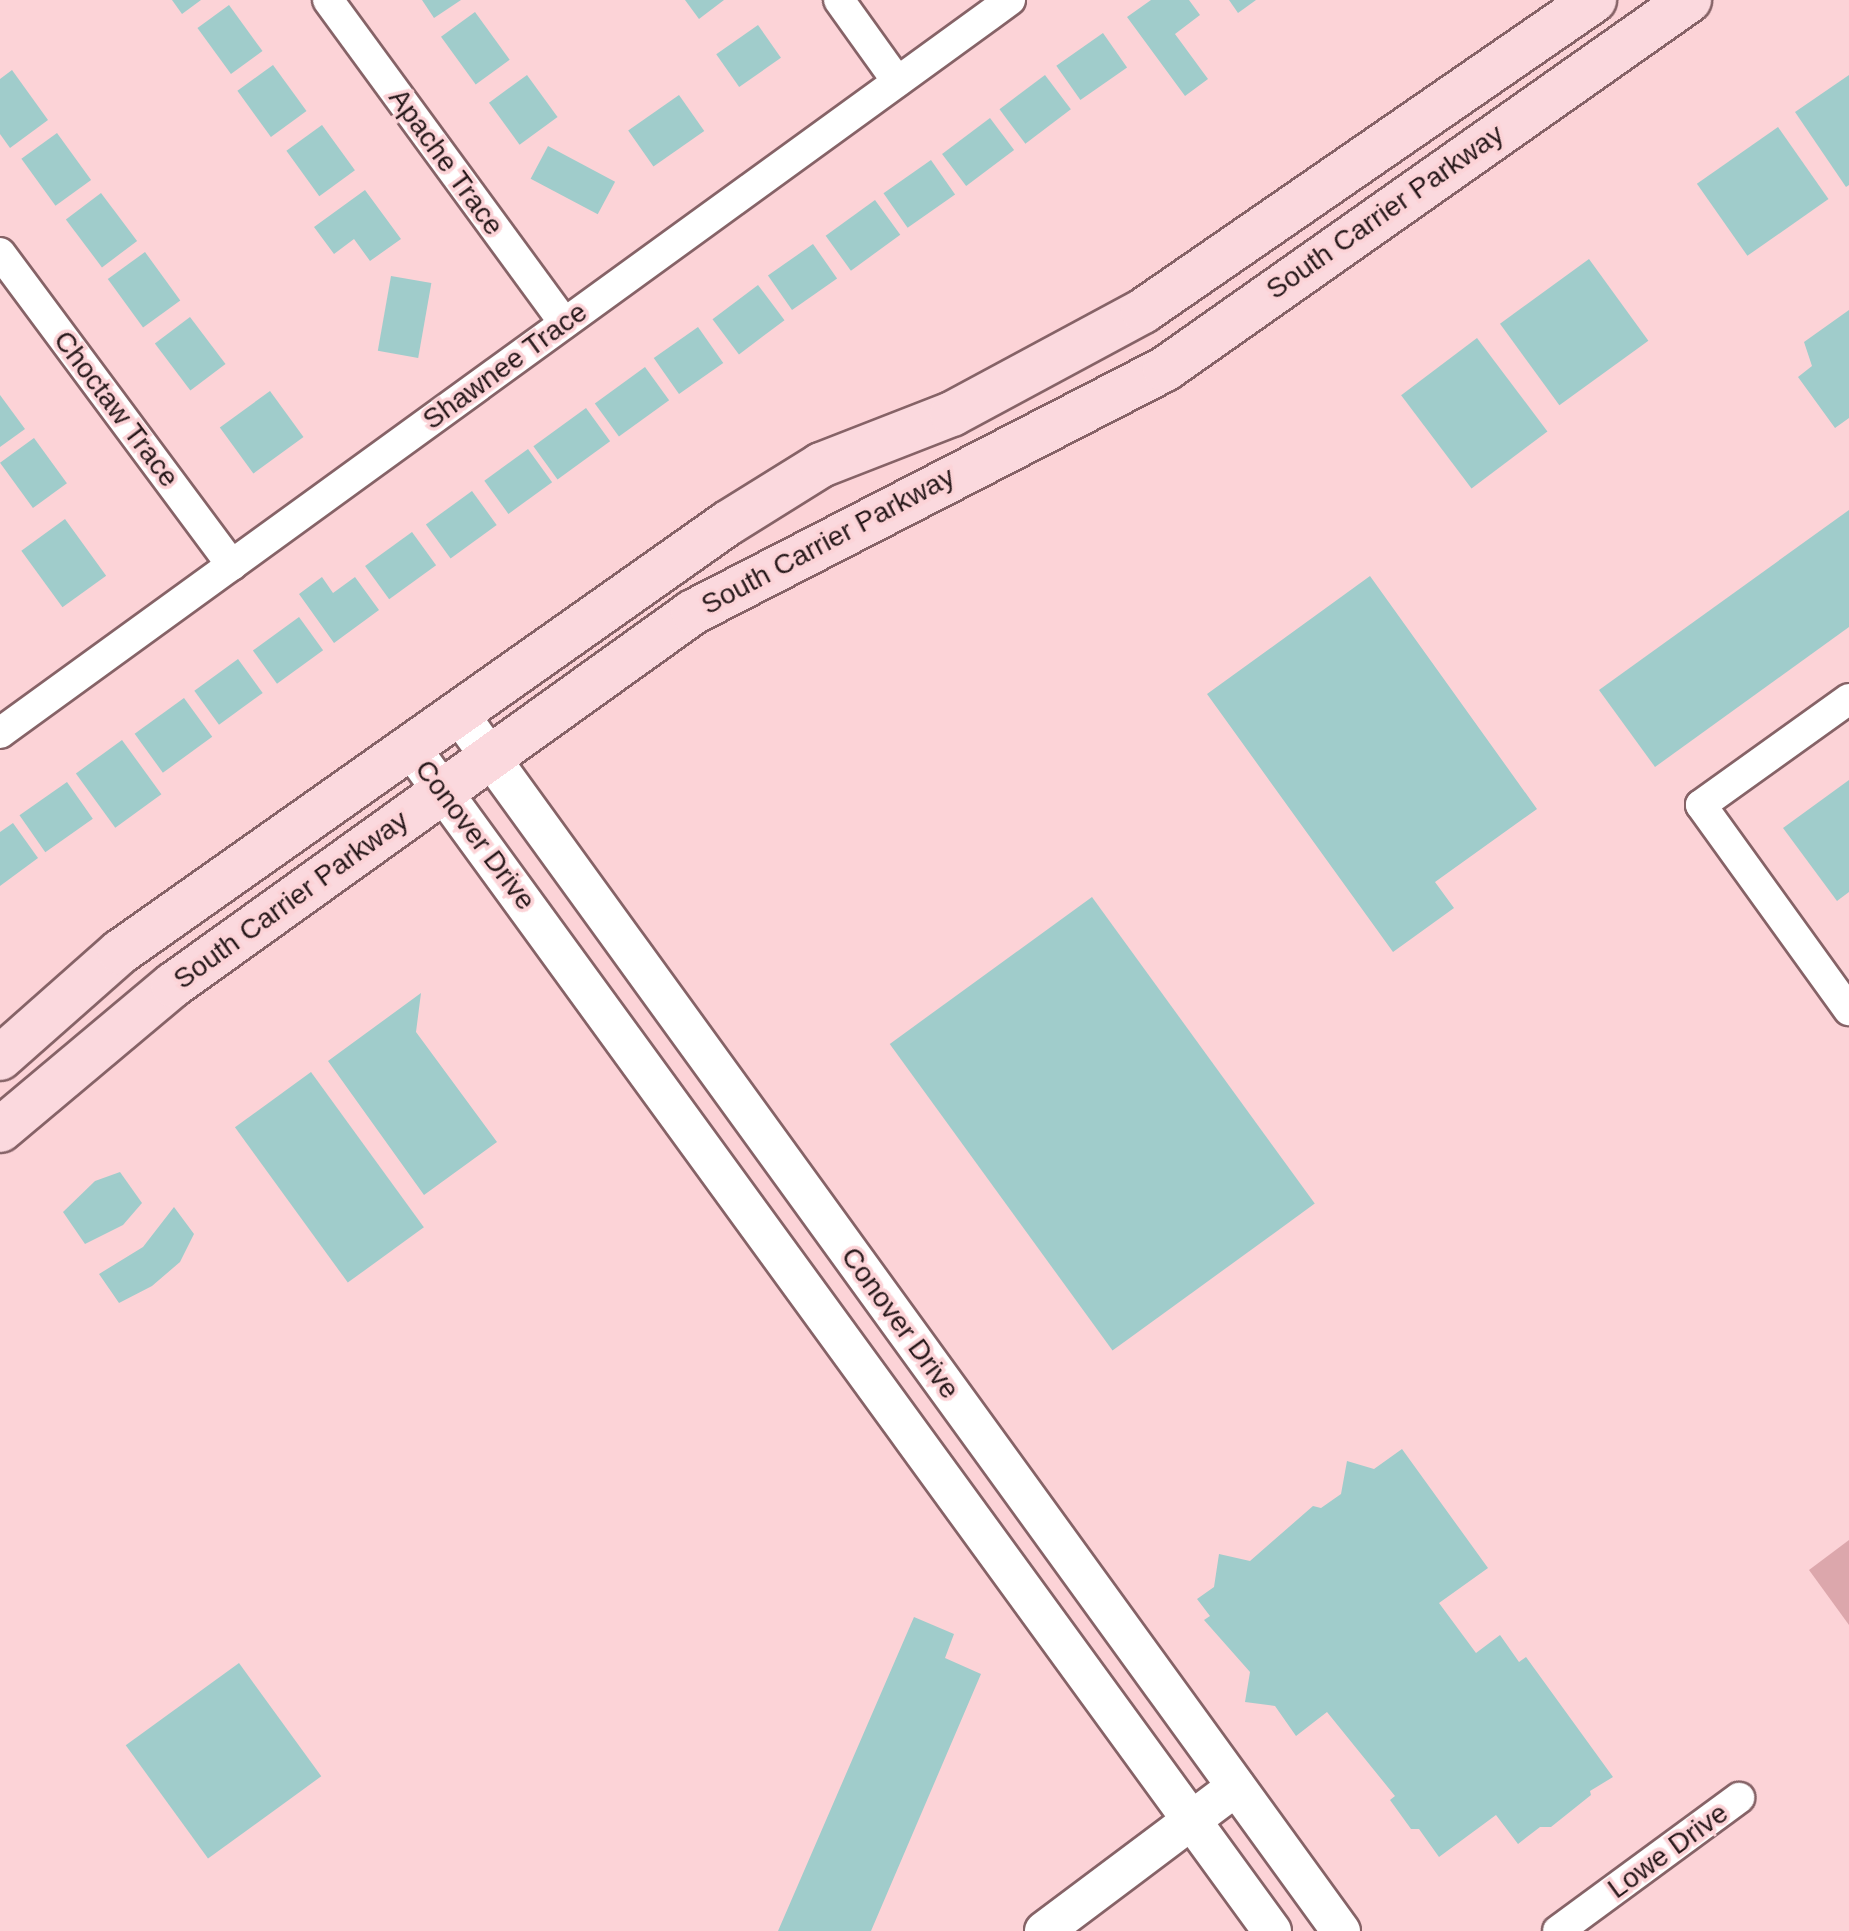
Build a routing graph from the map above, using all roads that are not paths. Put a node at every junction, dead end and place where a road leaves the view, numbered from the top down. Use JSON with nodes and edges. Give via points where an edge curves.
{"nodes":[{"id":1,"x":328,"y":0,"type":"edge"},
{"id":2,"x":839,"y":0,"type":"edge"},
{"id":3,"x":1010,"y":0,"type":"edge"},
{"id":4,"x":1594,"y":0,"type":"edge"},
{"id":5,"x":1689,"y":0,"type":"edge"},
{"id":6,"x":897,"y":81,"type":"junction"},
{"id":7,"x":0,"y":253,"type":"edge"},
{"id":8,"x":564,"y":323,"type":"junction"},
{"id":9,"x":232,"y":565,"type":"junction"},
{"id":10,"x":1849,"y":699,"type":"edge"},
{"id":11,"x":459,"y":714,"type":"junction"},
{"id":12,"x":0,"y":733,"type":"edge"},
{"id":13,"x":411,"y":748,"type":"junction"},
{"id":14,"x":490,"y":757,"type":"junction"},
{"id":15,"x":444,"y":790,"type":"junction"},
{"id":16,"x":1849,"y":1010,"type":"edge"},
{"id":17,"x":0,"y":1058,"type":"edge"},
{"id":18,"x":0,"y":1130,"type":"edge"},
{"id":19,"x":1236,"y":1787,"type":"junction"},
{"id":20,"x":1739,"y":1798,"type":"dead end"},
{"id":21,"x":1193,"y":1820,"type":"junction"},
{"id":22,"x":1044,"y":1931,"type":"edge"},
{"id":23,"x":1272,"y":1931,"type":"edge"},
{"id":24,"x":1341,"y":1931,"type":"edge"},
{"id":25,"x":1558,"y":1931,"type":"edge"}],
"edges":[{"from":1,"to":8,"type":"street","name":"Apache Trace"},
{"from":2,"to":6,"type":"street"},
{"from":3,"to":6,"type":"street","name":"Shawnee Trace"},
{"from":4,"to":11,"type":"main road","name":"South Carrier Parkway","via":[[1143,311],[952,414],[821,465],[728,523]]},
{"from":5,"to":14,"type":"main road","name":"South Carrier Parkway","via":[[1165,369],[693,612]]},
{"from":6,"to":8,"type":"street","name":"Shawnee Trace"},
{"from":7,"to":9,"type":"street","name":"Choctaw Trace"},
{"from":8,"to":9,"type":"street","name":"Shawnee Trace"},
{"from":9,"to":12,"type":"street","name":"Shawnee Trace"},
{"from":10,"to":16,"type":"street","via":[[1701,805]]},
{"from":11,"to":13,"type":"main road","name":"South Carrier Parkway"},
{"from":11,"to":14,"type":"street","name":"Conover Drive"},
{"from":13,"to":15,"type":"street","name":"Conover Drive"},
{"from":13,"to":17,"type":"main road","name":"South Carrier Parkway","via":[[120,952]]},
{"from":14,"to":15,"type":"main road","name":"South Carrier Parkway"},
{"from":14,"to":19,"type":"street","name":"Conover Drive"},
{"from":15,"to":18,"type":"main road","name":"South Carrier Parkway","via":[[173,985]]},
{"from":15,"to":21,"type":"street","name":"Conover Drive"},
{"from":19,"to":21,"type":"street"},
{"from":19,"to":24,"type":"street","name":"Conover Drive"},
{"from":20,"to":25,"type":"street","name":"Lowe Drive"},
{"from":21,"to":22,"type":"street"},
{"from":21,"to":23,"type":"street","name":"Conover Drive"}]}
